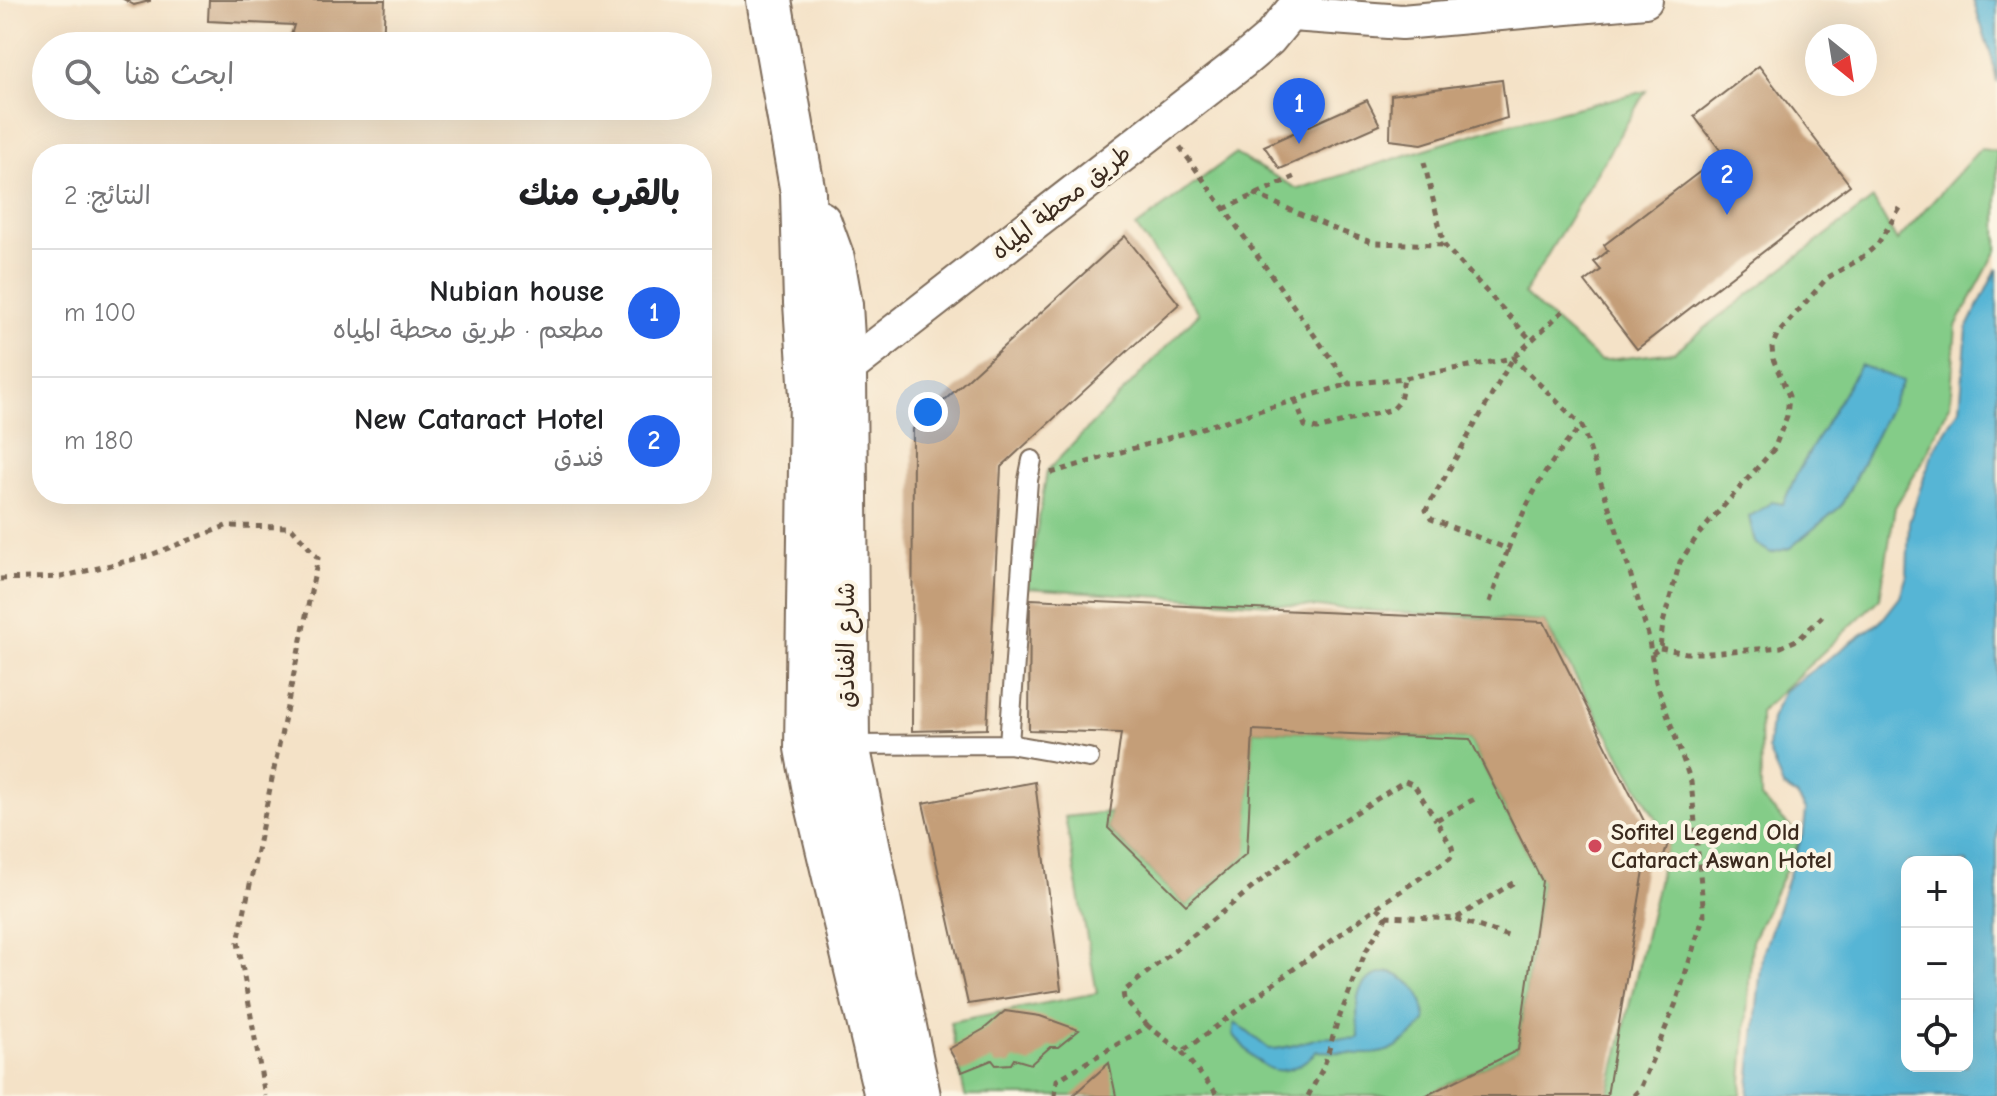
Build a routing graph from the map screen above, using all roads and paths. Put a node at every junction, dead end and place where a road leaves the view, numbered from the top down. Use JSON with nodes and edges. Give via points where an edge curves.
{"nodes":[{"id":1,"x":769,"y":0,"type":"edge"},
{"id":2,"x":1645,"y":0,"type":"edge"},
{"id":3,"x":1296,"y":7,"type":"edge"},
{"id":4,"x":1164,"y":123,"type":"junction"},
{"id":5,"x":1424,"y":162,"type":"dead end"},
{"id":6,"x":1294,"y":177,"type":"dead end"},
{"id":7,"x":1254,"y":194,"type":"junction"},
{"id":8,"x":1902,"y":205,"type":"dead end"},
{"id":9,"x":1224,"y":209,"type":"junction"},
{"id":10,"x":1444,"y":245,"type":"junction"},
{"id":11,"x":1563,"y":311,"type":"dead end"},
{"id":12,"x":1531,"y":340,"type":"junction"},
{"id":13,"x":1513,"y":358,"type":"junction"},
{"id":14,"x":1404,"y":378,"type":"junction"},
{"id":15,"x":828,"y":383,"type":"junction"},
{"id":16,"x":1349,"y":384,"type":"junction"},
{"id":17,"x":1295,"y":400,"type":"junction"},
{"id":18,"x":1582,"y":426,"type":"junction"},
{"id":19,"x":1032,"y":460,"type":"dead end"},
{"id":20,"x":1028,"y":480,"type":"junction"},
{"id":21,"x":1508,"y":549,"type":"junction"},
{"id":22,"x":0,"y":579,"type":"edge"},
{"id":23,"x":1490,"y":602,"type":"dead end"},
{"id":24,"x":1826,"y":613,"type":"dead end"},
{"id":25,"x":1660,"y":648,"type":"junction"},
{"id":26,"x":1651,"y":655,"type":"junction"},
{"id":27,"x":1009,"y":744,"type":"junction"},
{"id":28,"x":827,"y":747,"type":"junction"},
{"id":29,"x":1089,"y":758,"type":"dead end"},
{"id":30,"x":1478,"y":797,"type":"dead end"},
{"id":31,"x":1436,"y":820,"type":"junction"},
{"id":32,"x":1516,"y":881,"type":"dead end"},
{"id":33,"x":1377,"y":907,"type":"junction"},
{"id":34,"x":1387,"y":916,"type":"junction"},
{"id":35,"x":1455,"y":919,"type":"junction"},
{"id":36,"x":1511,"y":937,"type":"dead end"},
{"id":37,"x":1148,"y":1026,"type":"junction"},
{"id":38,"x":1182,"y":1052,"type":"junction"},
{"id":39,"x":265,"y":1096,"type":"edge"},
{"id":40,"x":887,"y":1096,"type":"edge"},
{"id":41,"x":918,"y":1096,"type":"edge"},
{"id":42,"x":1055,"y":1096,"type":"edge"},
{"id":43,"x":1219,"y":1096,"type":"edge"},
{"id":44,"x":1308,"y":1096,"type":"edge"},
{"id":45,"x":1633,"y":1096,"type":"edge"}],
"edges":[{"from":1,"to":15,"type":"street","name":"شارع الفنادق","via":[[803,193],[825,236],[840,305]]},
{"from":2,"to":3,"type":"street","via":[[1402,22]]},
{"from":3,"to":4,"type":"street","name":"طريق محطة المياه","via":[[1269,39]]},
{"from":4,"to":9,"type":"path"},
{"from":4,"to":15,"type":"street","name":"طريق محطة المياه"},
{"from":5,"to":10,"type":"path"},
{"from":6,"to":7,"type":"path"},
{"from":7,"to":9,"type":"path"},
{"from":7,"to":10,"type":"path","via":[[1374,243]]},
{"from":8,"to":25,"type":"path","via":[[1877,245],[1827,278],[1777,335],[1773,359],[1789,396],[1787,416],[1774,449],[1680,562]]},
{"from":9,"to":16,"type":"path"},
{"from":10,"to":12,"type":"path"},
{"from":11,"to":12,"type":"path"},
{"from":12,"to":13,"type":"path"},
{"from":13,"to":14,"type":"path"},
{"from":13,"to":18,"type":"path"},
{"from":13,"to":21,"type":"path","via":[[1426,510],[1431,519]]},
{"from":14,"to":16,"type":"path"},
{"from":14,"to":17,"type":"path","via":[[1393,409],[1317,429],[1305,426]]},
{"from":15,"to":28,"type":"street","name":"شارع الفنادق"},
{"from":16,"to":17,"type":"path"},
{"from":17,"to":20,"type":"path"},
{"from":18,"to":21,"type":"path","via":[[1563,445],[1524,509]]},
{"from":18,"to":26,"type":"path"},
{"from":19,"to":20,"type":"lane"},
{"from":20,"to":27,"type":"lane"},
{"from":21,"to":23,"type":"path"},
{"from":22,"to":39,"type":"path","via":[[61,577],[148,556],[226,526],[291,527],[318,558],[238,942]]},
{"from":24,"to":25,"type":"path","via":[[1799,639],[1781,647],[1709,653]]},
{"from":25,"to":26,"type":"path"},
{"from":26,"to":45,"type":"path","via":[[1691,782],[1704,915],[1676,1003]]},
{"from":27,"to":28,"type":"lane"},
{"from":27,"to":29,"type":"lane"},
{"from":28,"to":40,"type":"street","name":"شارع الفنادق","via":[[817,801]]},
{"from":28,"to":41,"type":"street","name":"شارع الفنادق"},
{"from":30,"to":31,"type":"path"},
{"from":31,"to":33,"type":"path","via":[[1452,847],[1450,858]]},
{"from":31,"to":37,"type":"path","via":[[1414,785],[1405,781],[1304,846],[1123,992]]},
{"from":32,"to":35,"type":"path"},
{"from":33,"to":34,"type":"path"},
{"from":33,"to":38,"type":"path"},
{"from":34,"to":35,"type":"path"},
{"from":34,"to":44,"type":"path","via":[[1366,951]]},
{"from":35,"to":36,"type":"path"},
{"from":37,"to":38,"type":"path"},
{"from":37,"to":42,"type":"path","via":[[1057,1080]]},
{"from":38,"to":43,"type":"path"}]}
